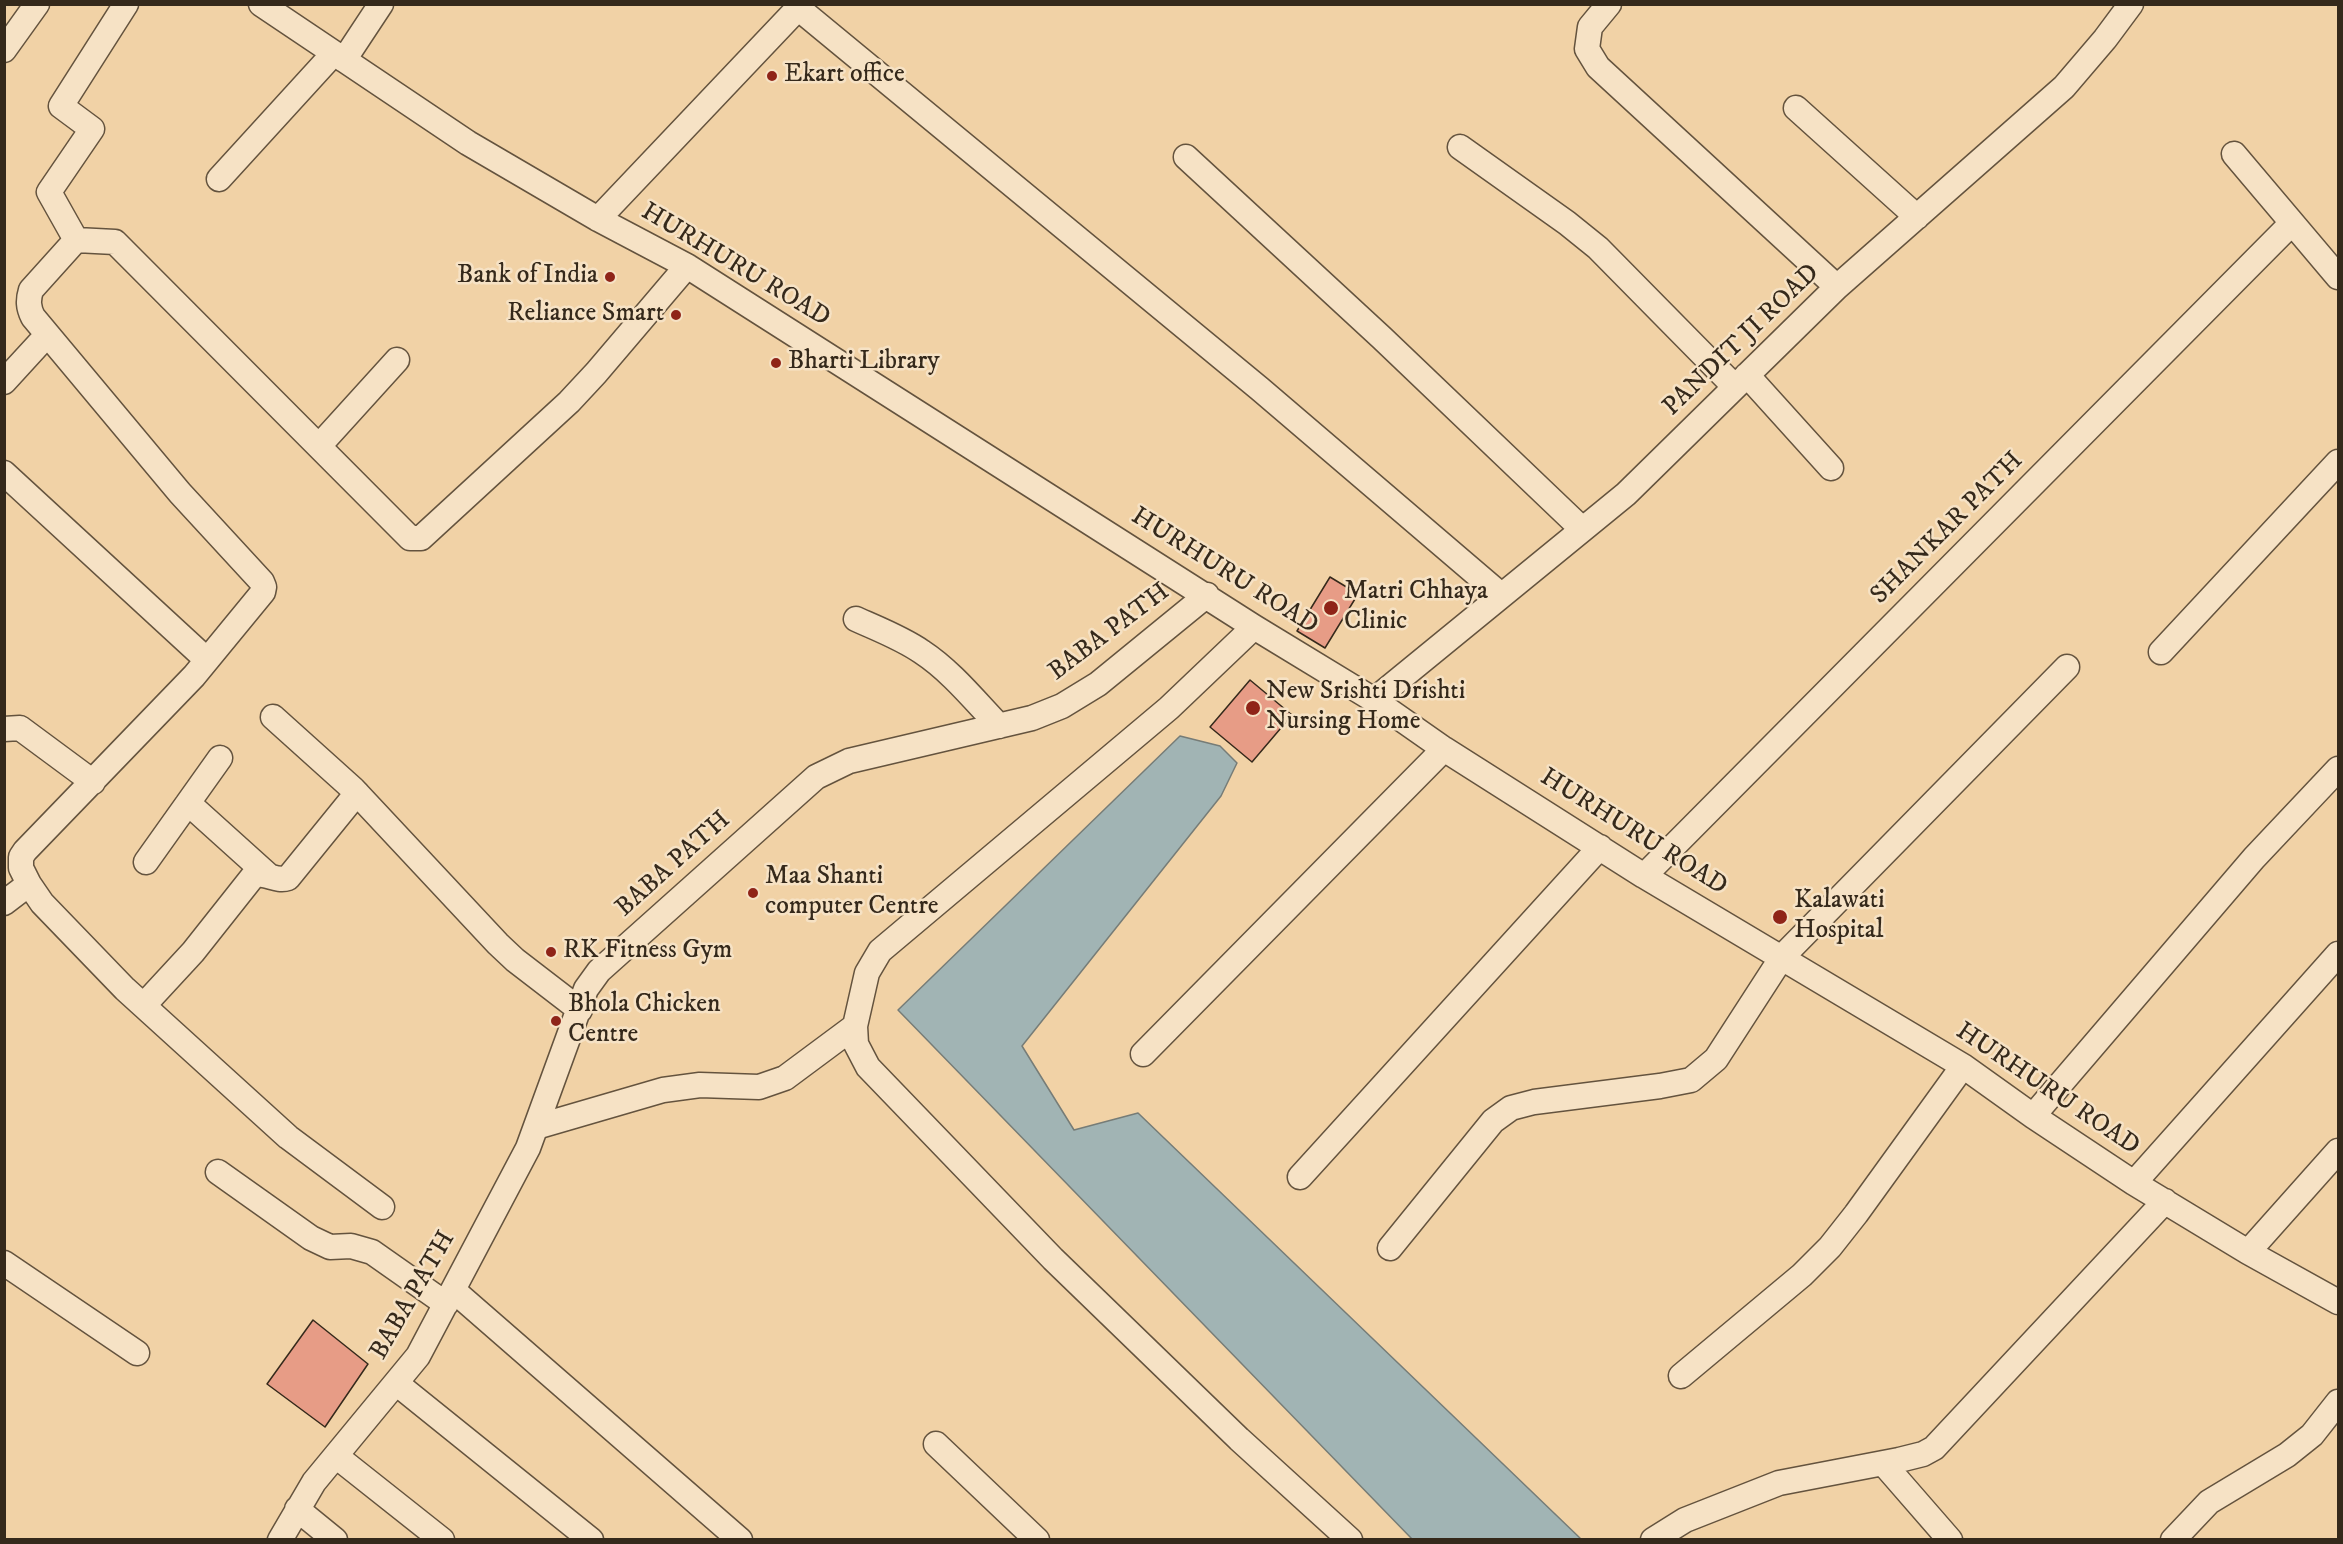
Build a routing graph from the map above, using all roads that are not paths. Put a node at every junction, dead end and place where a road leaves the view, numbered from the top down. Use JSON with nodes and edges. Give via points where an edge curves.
{"nodes":[{"id":1,"x":37,"y":4,"type":"edge"},
{"id":2,"x":126,"y":4,"type":"edge"},
{"id":3,"x":261,"y":4,"type":"edge"},
{"id":4,"x":381,"y":4,"type":"edge"},
{"id":5,"x":1609,"y":4,"type":"edge"},
{"id":6,"x":2131,"y":4,"type":"edge"},
{"id":7,"x":800,"y":6,"type":"edge"},
{"id":8,"x":4,"y":50,"type":"edge"},
{"id":9,"x":339,"y":56,"type":"junction"},
{"id":10,"x":1796,"y":108,"type":"dead end"},
{"id":11,"x":1460,"y":147,"type":"dead end"},
{"id":12,"x":2234,"y":154,"type":"dead end"},
{"id":13,"x":1186,"y":157,"type":"dead end"},
{"id":14,"x":219,"y":179,"type":"dead end"},
{"id":15,"x":1917,"y":217,"type":"junction"},
{"id":16,"x":598,"y":219,"type":"junction"},
{"id":17,"x":2292,"y":223,"type":"junction"},
{"id":18,"x":76,"y":240,"type":"junction"},
{"id":19,"x":687,"y":266,"type":"junction"},
{"id":20,"x":2338,"y":277,"type":"edge"},
{"id":21,"x":1837,"y":287,"type":"junction"},
{"id":22,"x":47,"y":336,"type":"junction"},
{"id":23,"x":397,"y":360,"type":"dead end"},
{"id":24,"x":1741,"y":381,"type":"junction"},
{"id":25,"x":4,"y":382,"type":"edge"},
{"id":26,"x":319,"y":446,"type":"junction"},
{"id":27,"x":2338,"y":462,"type":"edge"},
{"id":28,"x":1831,"y":468,"type":"dead end"},
{"id":29,"x":4,"y":473,"type":"edge"},
{"id":30,"x":1582,"y":529,"type":"junction"},
{"id":31,"x":1207,"y":595,"type":"junction"},
{"id":32,"x":1501,"y":595,"type":"junction"},
{"id":33,"x":856,"y":620,"type":"dead end"},
{"id":34,"x":1254,"y":627,"type":"junction"},
{"id":35,"x":2161,"y":652,"type":"dead end"},
{"id":36,"x":207,"y":660,"type":"junction"},
{"id":37,"x":2067,"y":667,"type":"dead end"},
{"id":38,"x":1374,"y":700,"type":"junction"},
{"id":39,"x":273,"y":717,"type":"dead end"},
{"id":40,"x":999,"y":726,"type":"junction"},
{"id":41,"x":4,"y":729,"type":"edge"},
{"id":42,"x":1444,"y":749,"type":"junction"},
{"id":43,"x":220,"y":758,"type":"dead end"},
{"id":44,"x":2338,"y":769,"type":"edge"},
{"id":45,"x":93,"y":782,"type":"junction"},
{"id":46,"x":357,"y":793,"type":"junction"},
{"id":47,"x":188,"y":803,"type":"junction"},
{"id":48,"x":1600,"y":847,"type":"junction"},
{"id":49,"x":146,"y":862,"type":"dead end"},
{"id":50,"x":269,"y":876,"type":"junction"},
{"id":51,"x":1644,"y":876,"type":"junction"},
{"id":52,"x":29,"y":884,"type":"junction"},
{"id":53,"x":4,"y":903,"type":"edge"},
{"id":54,"x":2338,"y":954,"type":"edge"},
{"id":55,"x":1782,"y":957,"type":"junction"},
{"id":56,"x":144,"y":1005,"type":"junction"},
{"id":57,"x":580,"y":1011,"type":"junction"},
{"id":58,"x":855,"y":1026,"type":"junction"},
{"id":59,"x":1143,"y":1054,"type":"dead end"},
{"id":60,"x":1963,"y":1066,"type":"junction"},
{"id":61,"x":2033,"y":1116,"type":"junction"},
{"id":62,"x":536,"y":1127,"type":"junction"},
{"id":63,"x":2338,"y":1151,"type":"edge"},
{"id":64,"x":218,"y":1172,"type":"dead end"},
{"id":65,"x":1300,"y":1177,"type":"dead end"},
{"id":66,"x":2134,"y":1183,"type":"junction"},
{"id":67,"x":2165,"y":1201,"type":"junction"},
{"id":68,"x":382,"y":1207,"type":"dead end"},
{"id":69,"x":1390,"y":1248,"type":"dead end"},
{"id":70,"x":2248,"y":1252,"type":"junction"},
{"id":71,"x":4,"y":1263,"type":"edge"},
{"id":72,"x":449,"y":1297,"type":"junction"},
{"id":73,"x":2338,"y":1302,"type":"edge"},
{"id":74,"x":137,"y":1353,"type":"dead end"},
{"id":75,"x":1681,"y":1376,"type":"dead end"},
{"id":76,"x":396,"y":1383,"type":"junction"},
{"id":77,"x":2338,"y":1402,"type":"edge"},
{"id":78,"x":936,"y":1444,"type":"dead end"},
{"id":79,"x":336,"y":1456,"type":"junction"},
{"id":80,"x":1883,"y":1463,"type":"junction"},
{"id":81,"x":297,"y":1509,"type":"junction"},
{"id":82,"x":280,"y":1539,"type":"edge"},
{"id":83,"x":335,"y":1539,"type":"edge"},
{"id":84,"x":442,"y":1539,"type":"edge"},
{"id":85,"x":591,"y":1539,"type":"edge"},
{"id":86,"x":740,"y":1539,"type":"edge"},
{"id":87,"x":1037,"y":1539,"type":"edge"},
{"id":88,"x":1350,"y":1539,"type":"edge"},
{"id":89,"x":1653,"y":1539,"type":"edge"},
{"id":90,"x":1950,"y":1539,"type":"edge"},
{"id":91,"x":2172,"y":1539,"type":"edge"}],
"edges":[{"from":1,"to":8,"type":"street"},
{"from":2,"to":18,"type":"street","via":[[61,106],[92,129],[49,192]]},
{"from":3,"to":9,"type":"street","name":"HURHURU ROAD"},
{"from":4,"to":9,"type":"street"},
{"from":5,"to":21,"type":"street","via":[[1590,27],[1587,49],[1598,67]]},
{"from":6,"to":15,"type":"street","name":"PANDIT JI ROAD","via":[[2064,87]]},
{"from":7,"to":16,"type":"street"},
{"from":7,"to":32,"type":"street"},
{"from":9,"to":14,"type":"street"},
{"from":9,"to":16,"type":"street","name":"HURHURU ROAD","via":[[468,142]]},
{"from":10,"to":15,"type":"street"},
{"from":11,"to":24,"type":"street","via":[[1598,248]]},
{"from":12,"to":17,"type":"street"},
{"from":13,"to":30,"type":"street"},
{"from":15,"to":21,"type":"street","name":"PANDIT JI ROAD"},
{"from":16,"to":19,"type":"street","name":"HURHURU ROAD"},
{"from":17,"to":20,"type":"street"},
{"from":17,"to":51,"type":"street","name":"SHANKAR PATH"},
{"from":18,"to":22,"type":"street","via":[[31,290],[28,299],[28,308]]},
{"from":18,"to":26,"type":"street","via":[[115,242]]},
{"from":19,"to":26,"type":"street","via":[[569,402],[421,538],[410,538]]},
{"from":19,"to":31,"type":"street","name":"HURHURU ROAD"},
{"from":21,"to":24,"type":"street","name":"PANDIT JI ROAD"},
{"from":22,"to":25,"type":"street"},
{"from":22,"to":36,"type":"street","via":[[180,493],[262,582],[263,592]]},
{"from":23,"to":26,"type":"street"},
{"from":24,"to":28,"type":"street"},
{"from":24,"to":30,"type":"street","name":"PANDIT JI ROAD","via":[[1626,494]]},
{"from":27,"to":35,"type":"street"},
{"from":29,"to":36,"type":"street"},
{"from":30,"to":32,"type":"street","name":"PANDIT JI ROAD"},
{"from":31,"to":34,"type":"street","name":"HURHURU ROAD"},
{"from":31,"to":40,"type":"street","name":"BABA PATH","via":[[1098,684],[1062,706]]},
{"from":32,"to":38,"type":"street","name":"PANDIT JI ROAD"},
{"from":33,"to":40,"type":"street","via":[[923,652]]},
{"from":34,"to":38,"type":"street","name":"HURHURU ROAD"},
{"from":34,"to":58,"type":"street","via":[[1169,708],[880,951],[867,973]]},
{"from":36,"to":45,"type":"street"},
{"from":37,"to":55,"type":"street"},
{"from":38,"to":42,"type":"street","name":"HURHURU ROAD"},
{"from":39,"to":46,"type":"street"},
{"from":40,"to":57,"type":"street","name":"BABA PATH","via":[[849,761],[816,777],[599,971],[586,989]]},
{"from":41,"to":45,"type":"street","via":[[20,729]]},
{"from":42,"to":48,"type":"street","name":"HURHURU ROAD"},
{"from":42,"to":59,"type":"street"},
{"from":43,"to":47,"type":"street"},
{"from":44,"to":61,"type":"street","via":[[2254,858]]},
{"from":45,"to":52,"type":"street","via":[[21,857],[21,868]]},
{"from":46,"to":50,"type":"street","via":[[288,878]]},
{"from":46,"to":57,"type":"street","via":[[498,944]]},
{"from":47,"to":49,"type":"street"},
{"from":47,"to":50,"type":"street"},
{"from":48,"to":51,"type":"street","name":"HURHURU ROAD"},
{"from":48,"to":65,"type":"street"},
{"from":50,"to":56,"type":"street","via":[[254,875],[193,952]]},
{"from":51,"to":55,"type":"street","name":"HURHURU ROAD"},
{"from":52,"to":53,"type":"street"},
{"from":52,"to":56,"type":"street","via":[[42,903]]},
{"from":54,"to":66,"type":"street"},
{"from":55,"to":60,"type":"street","name":"HURHURU ROAD"},
{"from":55,"to":69,"type":"street","via":[[1716,1059],[1691,1080],[1534,1101],[1511,1108],[1493,1120]]},
{"from":56,"to":68,"type":"street","via":[[288,1137]]},
{"from":57,"to":62,"type":"street","name":"BABA PATH"},
{"from":58,"to":62,"type":"street","via":[[785,1078],[759,1088],[700,1085],[663,1090]]},
{"from":58,"to":88,"type":"street","via":[[856,1044],[868,1067],[1053,1259],[1239,1439]]},
{"from":60,"to":61,"type":"street","name":"HURHURU ROAD"},
{"from":60,"to":75,"type":"street","via":[[1830,1247]]},
{"from":61,"to":66,"type":"street","name":"HURHURU ROAD"},
{"from":62,"to":72,"type":"street","name":"BABA PATH"},
{"from":63,"to":70,"type":"street"},
{"from":64,"to":72,"type":"street","via":[[310,1238],[330,1247],[351,1246],[372,1252]]},
{"from":66,"to":67,"type":"street","name":"HURHURU ROAD"},
{"from":67,"to":70,"type":"street","name":"HURHURU ROAD"},
{"from":67,"to":80,"type":"street","via":[[1934,1448]]},
{"from":70,"to":73,"type":"street","name":"HURHURU ROAD"},
{"from":71,"to":74,"type":"street"},
{"from":72,"to":76,"type":"street","name":"BABA PATH","via":[[418,1356]]},
{"from":72,"to":86,"type":"street"},
{"from":76,"to":79,"type":"street","name":"BABA PATH"},
{"from":76,"to":85,"type":"street"},
{"from":77,"to":91,"type":"street","via":[[2312,1435],[2287,1455],[2209,1502]]},
{"from":78,"to":87,"type":"street"},
{"from":79,"to":81,"type":"street","name":"BABA PATH"},
{"from":79,"to":84,"type":"street"},
{"from":80,"to":89,"type":"street","via":[[1779,1483],[1685,1520]]},
{"from":80,"to":90,"type":"street"},
{"from":81,"to":82,"type":"street","name":"BABA PATH"},
{"from":81,"to":83,"type":"street"}]}
